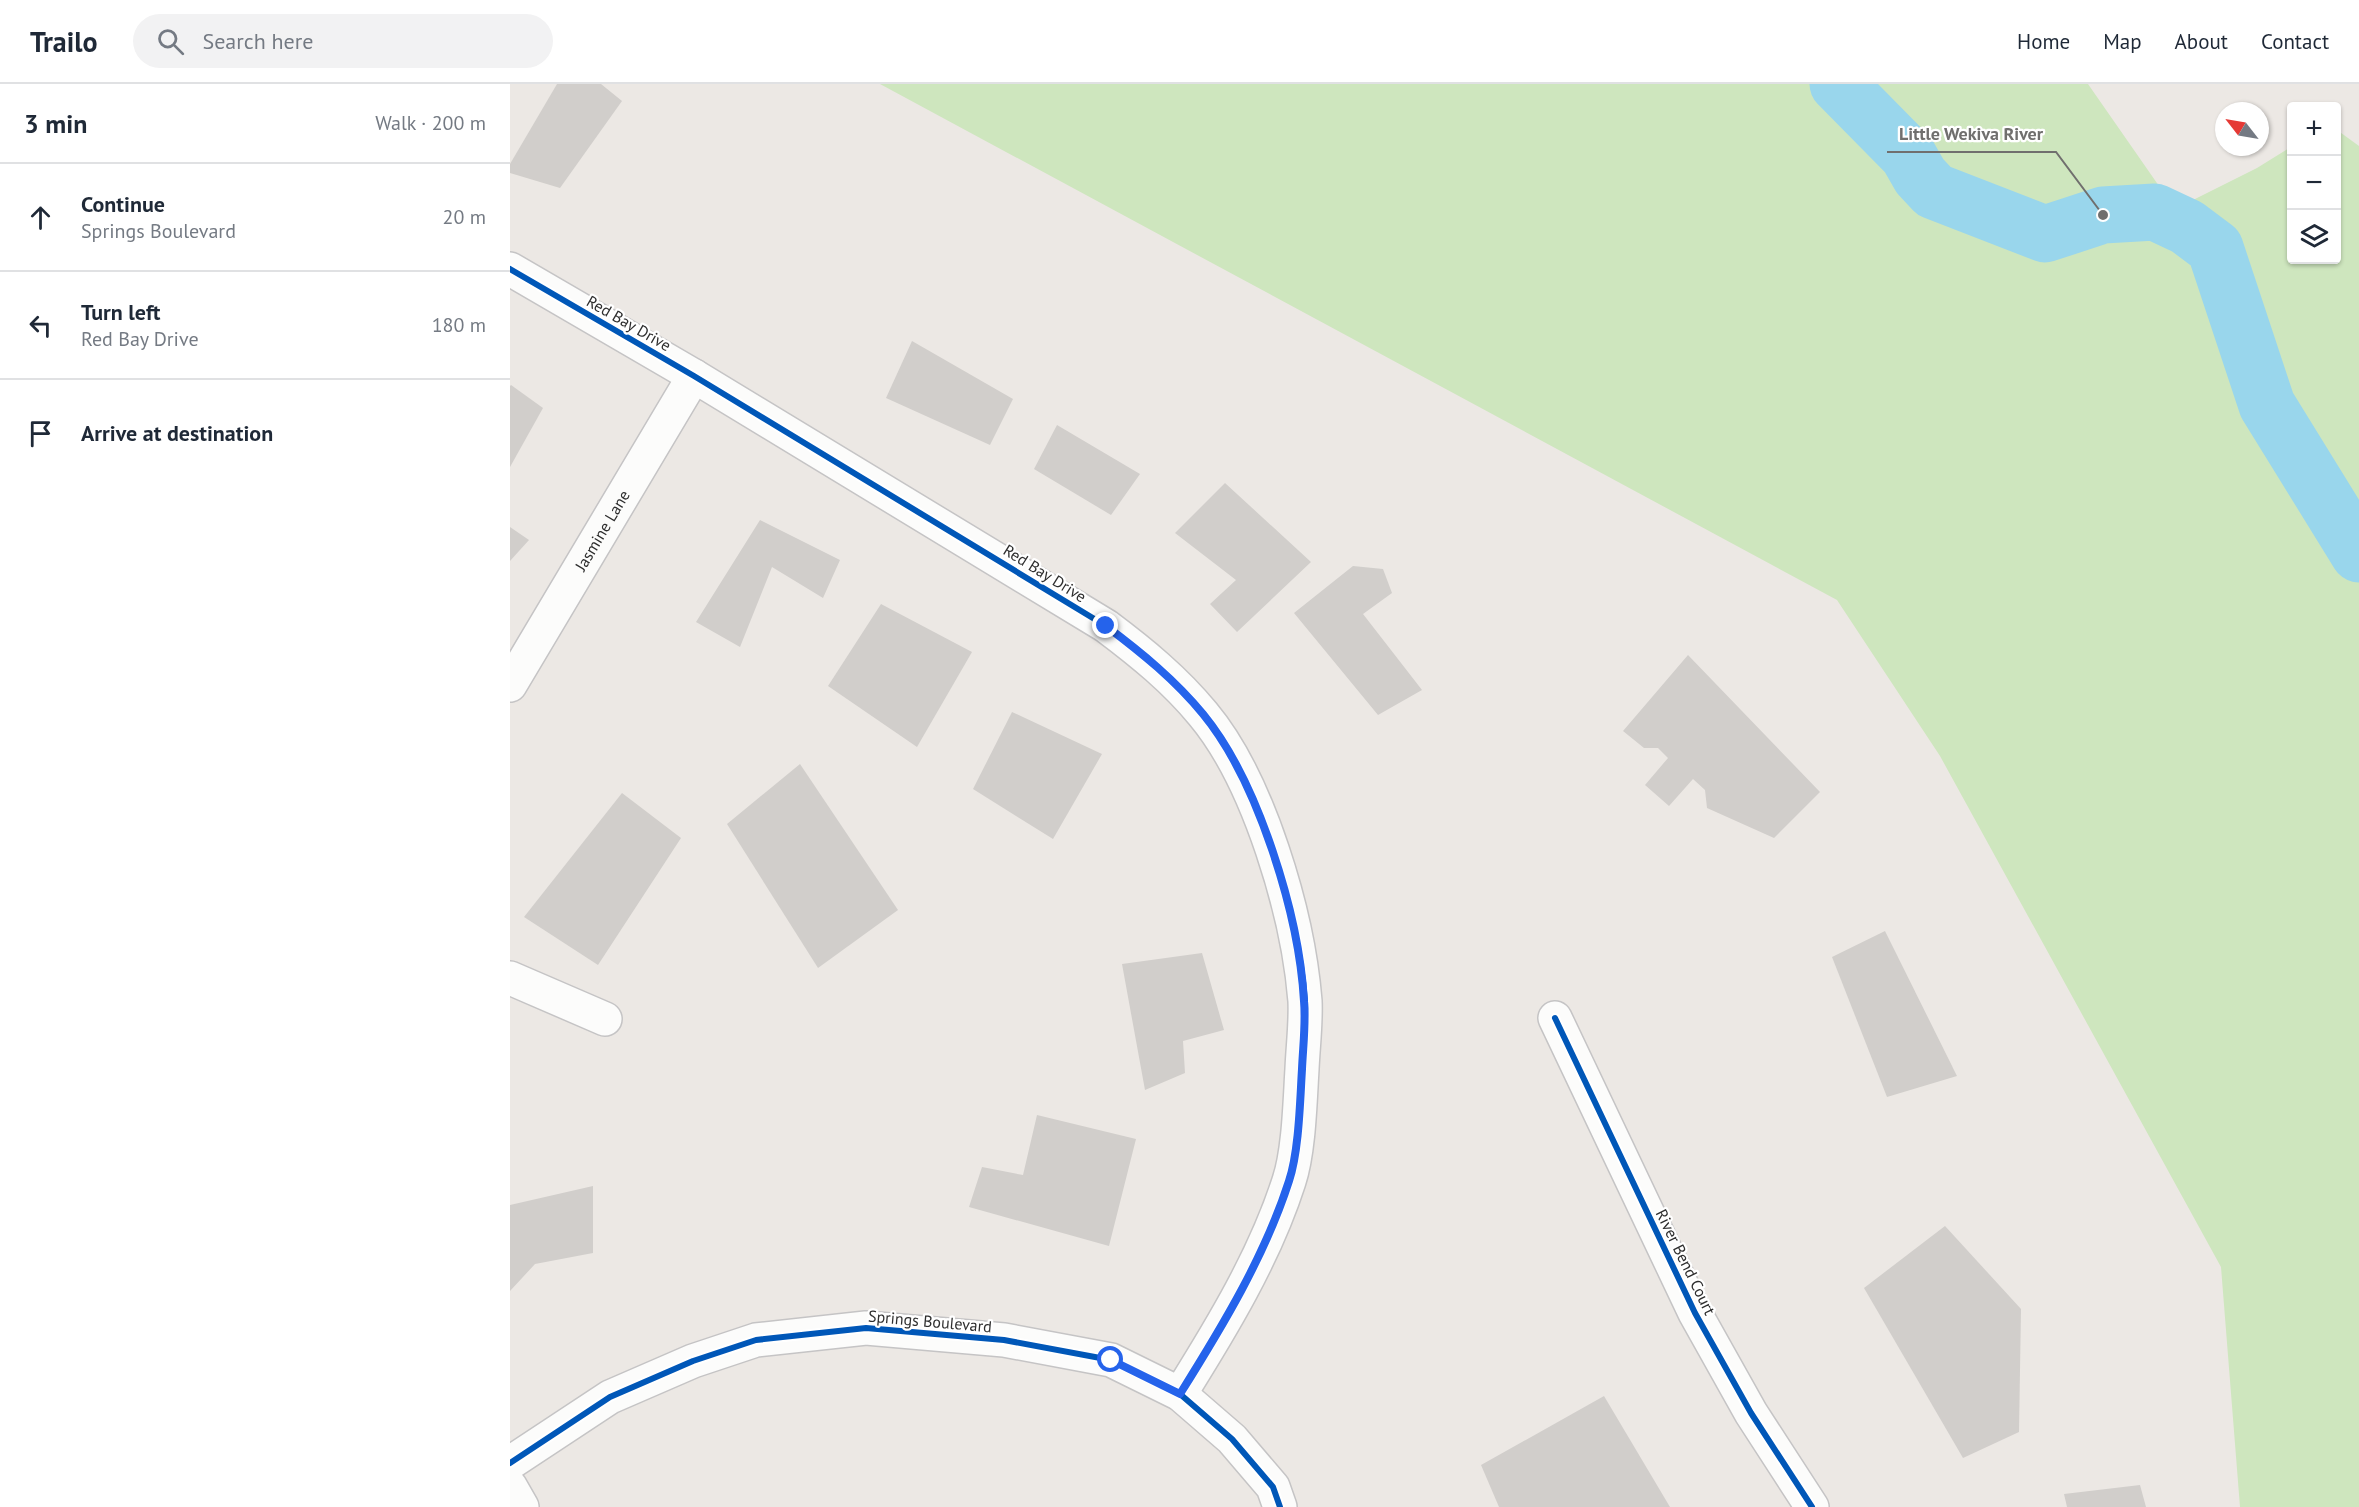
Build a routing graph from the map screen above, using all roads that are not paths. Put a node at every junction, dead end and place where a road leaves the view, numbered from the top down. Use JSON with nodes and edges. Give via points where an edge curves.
{"nodes":[{"id":1,"x":510,"y":269,"type":"edge"},
{"id":2,"x":694,"y":376,"type":"junction"},
{"id":3,"x":510,"y":686,"type":"edge"},
{"id":4,"x":510,"y":978,"type":"edge"},
{"id":5,"x":1555,"y":1018,"type":"dead end"},
{"id":6,"x":605,"y":1019,"type":"dead end"},
{"id":7,"x":1180,"y":1394,"type":"junction"},
{"id":8,"x":510,"y":1463,"type":"edge"},
{"id":9,"x":510,"y":1486,"type":"edge"},
{"id":10,"x":522,"y":1507,"type":"edge"},
{"id":11,"x":1280,"y":1507,"type":"edge"},
{"id":12,"x":1812,"y":1507,"type":"edge"}],
"edges":[{"from":1,"to":2,"type":"street","name":"Red Bay Drive"},
{"from":2,"to":3,"type":"street","name":"Jasmine Lane"},
{"from":2,"to":7,"type":"street","name":"Red Bay Drive","via":[[1106,626],[1153,661],[1204,715],[1233,757],[1264,825],[1290,915],[1305,1001],[1300,1100],[1290,1179],[1266,1242]]},
{"from":4,"to":6,"type":"street"},
{"from":5,"to":12,"type":"street","name":"River Bend Court","via":[[1695,1313],[1751,1413]]},
{"from":7,"to":8,"type":"street","name":"Springs Boulevard","via":[[1111,1360],[1004,1340],[855,1329],[756,1340],[693,1361],[610,1397]]},
{"from":7,"to":11,"type":"street","name":"Springs Boulevard","via":[[1232,1438],[1273,1487]]},
{"from":9,"to":10,"type":"street"}]}
